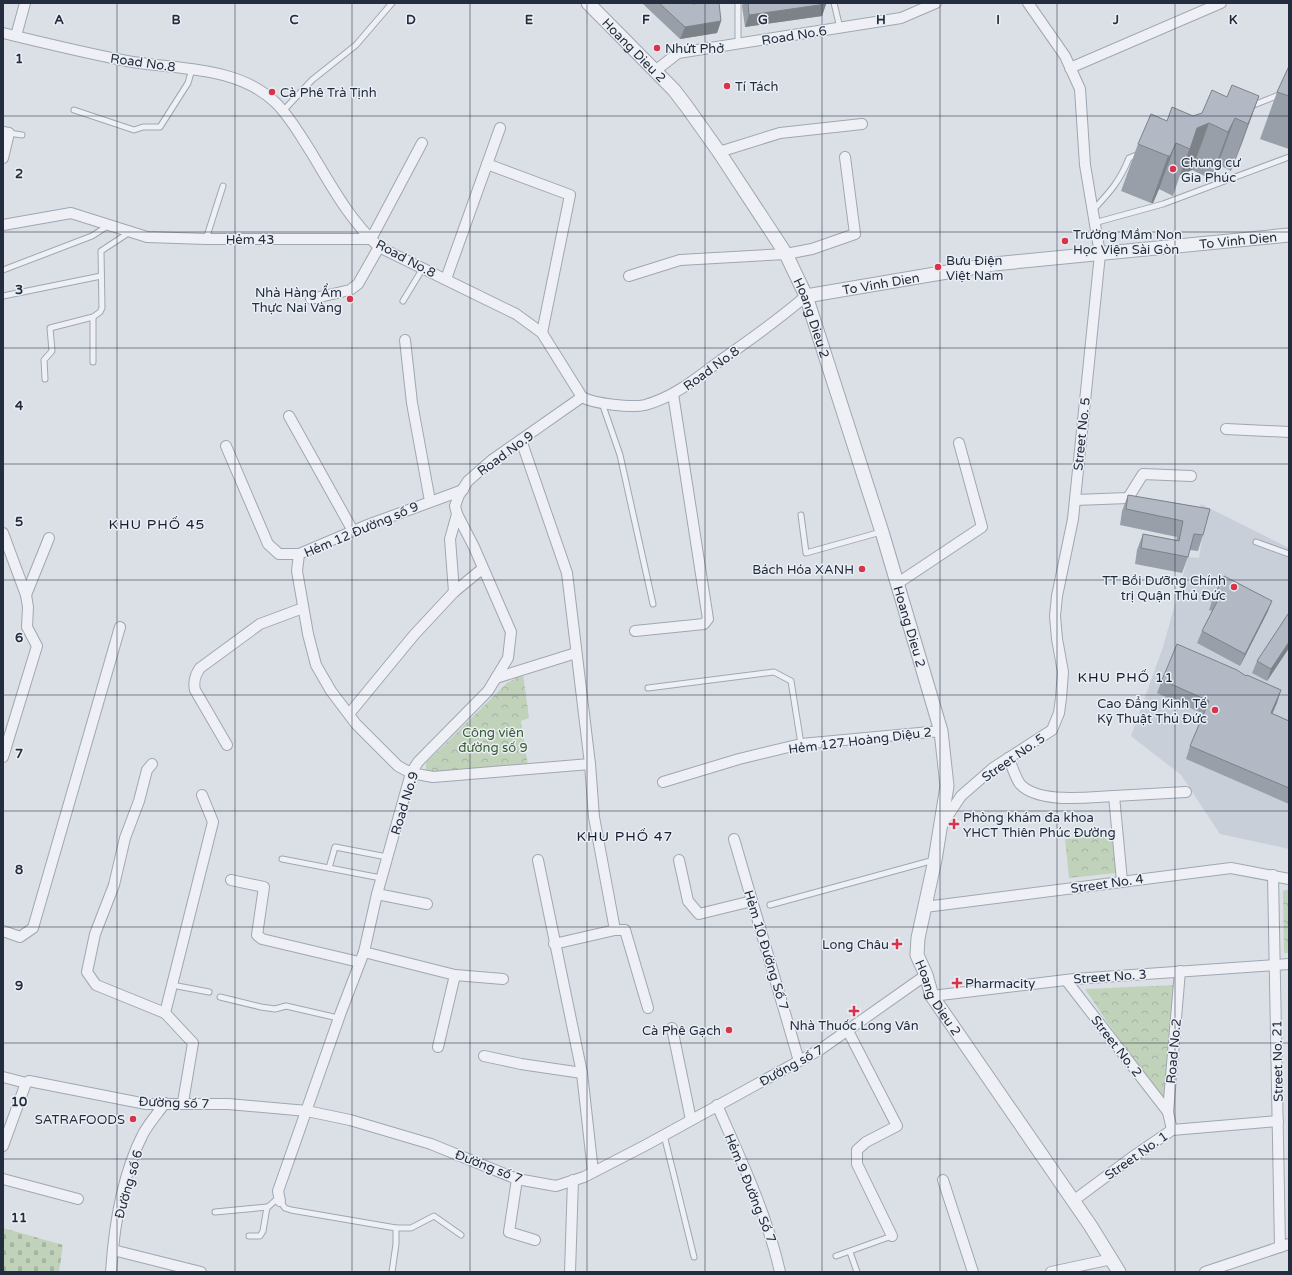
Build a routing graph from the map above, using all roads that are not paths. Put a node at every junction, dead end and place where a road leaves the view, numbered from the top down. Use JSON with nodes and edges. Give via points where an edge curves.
{"nodes":[{"id":1,"x":25,"y":3,"type":"edge"},
{"id":2,"x":392,"y":3,"type":"edge"},
{"id":3,"x":588,"y":3,"type":"edge"},
{"id":4,"x":738,"y":3,"type":"edge"},
{"id":5,"x":834,"y":3,"type":"edge"},
{"id":6,"x":936,"y":3,"type":"edge"},
{"id":7,"x":1028,"y":3,"type":"edge"},
{"id":8,"x":1221,"y":3,"type":"edge"},
{"id":9,"x":840,"y":28,"type":"junction"},
{"id":10,"x":3,"y":33,"type":"edge"},
{"id":11,"x":16,"y":36,"type":"junction"},
{"id":12,"x":738,"y":44,"type":"junction"},
{"id":13,"x":1070,"y":68,"type":"junction"},
{"id":14,"x":192,"y":69,"type":"junction"},
{"id":15,"x":655,"y":71,"type":"junction"},
{"id":16,"x":1289,"y":91,"type":"edge"},
{"id":17,"x":1245,"y":109,"type":"edge"},
{"id":18,"x":74,"y":110,"type":"dead end"},
{"id":19,"x":283,"y":111,"type":"junction"},
{"id":20,"x":862,"y":124,"type":"dead end"},
{"id":21,"x":500,"y":128,"type":"dead end"},
{"id":22,"x":6,"y":133,"type":"edge"},
{"id":23,"x":22,"y":135,"type":"dead end"},
{"id":24,"x":422,"y":143,"type":"dead end"},
{"id":25,"x":719,"y":152,"type":"junction"},
{"id":26,"x":1144,"y":152,"type":"edge"},
{"id":27,"x":845,"y":157,"type":"dead end"},
{"id":28,"x":1289,"y":157,"type":"edge"},
{"id":29,"x":3,"y":158,"type":"edge"},
{"id":30,"x":487,"y":164,"type":"junction"},
{"id":31,"x":223,"y":186,"type":"dead end"},
{"id":32,"x":1093,"y":210,"type":"junction"},
{"id":33,"x":1094,"y":223,"type":"junction"},
{"id":34,"x":3,"y":225,"type":"edge"},
{"id":35,"x":108,"y":225,"type":"junction"},
{"id":36,"x":130,"y":232,"type":"junction"},
{"id":37,"x":1289,"y":235,"type":"edge"},
{"id":38,"x":206,"y":239,"type":"junction"},
{"id":39,"x":370,"y":239,"type":"junction"},
{"id":40,"x":379,"y":247,"type":"junction"},
{"id":41,"x":786,"y":254,"type":"junction"},
{"id":42,"x":1100,"y":254,"type":"junction"},
{"id":43,"x":423,"y":268,"type":"junction"},
{"id":44,"x":3,"y":270,"type":"edge"},
{"id":45,"x":101,"y":276,"type":"junction"},
{"id":46,"x":629,"y":276,"type":"dead end"},
{"id":47,"x":446,"y":279,"type":"junction"},
{"id":48,"x":3,"y":296,"type":"edge"},
{"id":49,"x":806,"y":296,"type":"junction"},
{"id":50,"x":311,"y":299,"type":"dead end"},
{"id":51,"x":402,"y":301,"type":"dead end"},
{"id":52,"x":93,"y":317,"type":"junction"},
{"id":53,"x":542,"y":333,"type":"junction"},
{"id":54,"x":405,"y":340,"type":"dead end"},
{"id":55,"x":93,"y":362,"type":"dead end"},
{"id":56,"x":45,"y":379,"type":"dead end"},
{"id":57,"x":673,"y":394,"type":"junction"},
{"id":58,"x":582,"y":398,"type":"junction"},
{"id":59,"x":602,"y":403,"type":"junction"},
{"id":60,"x":289,"y":416,"type":"dead end"},
{"id":61,"x":1226,"y":429,"type":"dead end"},
{"id":62,"x":1289,"y":432,"type":"edge"},
{"id":63,"x":521,"y":440,"type":"junction"},
{"id":64,"x":959,"y":443,"type":"dead end"},
{"id":65,"x":226,"y":446,"type":"dead end"},
{"id":66,"x":1191,"y":476,"type":"dead end"},
{"id":67,"x":462,"y":490,"type":"junction"},
{"id":68,"x":1074,"y":500,"type":"junction"},
{"id":69,"x":430,"y":501,"type":"junction"},
{"id":70,"x":457,"y":514,"type":"junction"},
{"id":71,"x":801,"y":515,"type":"dead end"},
{"id":72,"x":353,"y":531,"type":"junction"},
{"id":73,"x":3,"y":532,"type":"edge"},
{"id":74,"x":882,"y":532,"type":"junction"},
{"id":75,"x":49,"y":538,"type":"dead end"},
{"id":76,"x":1256,"y":542,"type":"dead end"},
{"id":77,"x":299,"y":554,"type":"junction"},
{"id":78,"x":1289,"y":554,"type":"edge"},
{"id":79,"x":482,"y":569,"type":"junction"},
{"id":80,"x":898,"y":583,"type":"junction"},
{"id":81,"x":454,"y":592,"type":"junction"},
{"id":82,"x":26,"y":594,"type":"junction"},
{"id":83,"x":652,"y":604,"type":"dead end"},
{"id":84,"x":304,"y":608,"type":"junction"},
{"id":85,"x":120,"y":627,"type":"dead end"},
{"id":86,"x":635,"y":631,"type":"dead end"},
{"id":87,"x":576,"y":653,"type":"junction"},
{"id":88,"x":496,"y":678,"type":"junction"},
{"id":89,"x":648,"y":688,"type":"dead end"},
{"id":90,"x":349,"y":714,"type":"junction"},
{"id":91,"x":941,"y":731,"type":"junction"},
{"id":92,"x":801,"y":744,"type":"junction"},
{"id":93,"x":227,"y":745,"type":"dead end"},
{"id":94,"x":4,"y":750,"type":"edge"},
{"id":95,"x":1008,"y":758,"type":"junction"},
{"id":96,"x":152,"y":764,"type":"dead end"},
{"id":97,"x":590,"y":764,"type":"junction"},
{"id":98,"x":411,"y":773,"type":"junction"},
{"id":99,"x":663,"y":782,"type":"dead end"},
{"id":100,"x":1186,"y":792,"type":"dead end"},
{"id":101,"x":202,"y":795,"type":"dead end"},
{"id":102,"x":1114,"y":796,"type":"junction"},
{"id":103,"x":941,"y":826,"type":"junction"},
{"id":104,"x":734,"y":839,"type":"dead end"},
{"id":105,"x":388,"y":858,"type":"junction"},
{"id":106,"x":282,"y":859,"type":"dead end"},
{"id":107,"x":538,"y":860,"type":"dead end"},
{"id":108,"x":679,"y":860,"type":"dead end"},
{"id":109,"x":935,"y":860,"type":"junction"},
{"id":110,"x":329,"y":868,"type":"junction"},
{"id":111,"x":1273,"y":875,"type":"junction"},
{"id":112,"x":381,"y":878,"type":"junction"},
{"id":113,"x":1289,"y":879,"type":"edge"},
{"id":114,"x":231,"y":880,"type":"dead end"},
{"id":115,"x":1122,"y":881,"type":"junction"},
{"id":116,"x":377,"y":894,"type":"junction"},
{"id":117,"x":752,"y":901,"type":"junction"},
{"id":118,"x":427,"y":904,"type":"dead end"},
{"id":119,"x":770,"y":905,"type":"dead end"},
{"id":120,"x":925,"y":907,"type":"junction"},
{"id":121,"x":615,"y":930,"type":"junction"},
{"id":122,"x":3,"y":931,"type":"edge"},
{"id":123,"x":554,"y":944,"type":"junction"},
{"id":124,"x":364,"y":952,"type":"junction"},
{"id":125,"x":359,"y":962,"type":"junction"},
{"id":126,"x":1275,"y":964,"type":"junction"},
{"id":127,"x":1289,"y":964,"type":"edge"},
{"id":128,"x":1180,"y":971,"type":"junction"},
{"id":129,"x":455,"y":974,"type":"junction"},
{"id":130,"x":926,"y":975,"type":"junction"},
{"id":131,"x":503,"y":979,"type":"dead end"},
{"id":132,"x":1066,"y":980,"type":"junction"},
{"id":133,"x":172,"y":985,"type":"junction"},
{"id":134,"x":209,"y":992,"type":"dead end"},
{"id":135,"x":932,"y":996,"type":"junction"},
{"id":136,"x":220,"y":997,"type":"dead end"},
{"id":137,"x":648,"y":1008,"type":"dead end"},
{"id":138,"x":165,"y":1013,"type":"junction"},
{"id":139,"x":338,"y":1018,"type":"junction"},
{"id":140,"x":672,"y":1028,"type":"dead end"},
{"id":141,"x":848,"y":1031,"type":"junction"},
{"id":142,"x":438,"y":1046,"type":"dead end"},
{"id":143,"x":484,"y":1056,"type":"dead end"},
{"id":144,"x":800,"y":1061,"type":"junction"},
{"id":145,"x":582,"y":1074,"type":"junction"},
{"id":146,"x":3,"y":1077,"type":"edge"},
{"id":147,"x":26,"y":1083,"type":"junction"},
{"id":148,"x":182,"y":1102,"type":"junction"},
{"id":149,"x":165,"y":1104,"type":"junction"},
{"id":150,"x":717,"y":1105,"type":"junction"},
{"id":151,"x":307,"y":1111,"type":"junction"},
{"id":152,"x":1168,"y":1112,"type":"junction"},
{"id":153,"x":691,"y":1120,"type":"junction"},
{"id":154,"x":1278,"y":1121,"type":"junction"},
{"id":155,"x":1172,"y":1130,"type":"junction"},
{"id":156,"x":664,"y":1135,"type":"junction"},
{"id":157,"x":3,"y":1146,"type":"edge"},
{"id":158,"x":593,"y":1172,"type":"junction"},
{"id":159,"x":3,"y":1179,"type":"edge"},
{"id":160,"x":517,"y":1179,"type":"junction"},
{"id":161,"x":573,"y":1180,"type":"junction"},
{"id":162,"x":942,"y":1180,"type":"dead end"},
{"id":163,"x":78,"y":1199,"type":"dead end"},
{"id":164,"x":279,"y":1199,"type":"junction"},
{"id":165,"x":1073,"y":1201,"type":"junction"},
{"id":166,"x":267,"y":1207,"type":"junction"},
{"id":167,"x":215,"y":1212,"type":"dead end"},
{"id":168,"x":396,"y":1228,"type":"junction"},
{"id":169,"x":461,"y":1235,"type":"dead end"},
{"id":170,"x":248,"y":1236,"type":"dead end"},
{"id":171,"x":892,"y":1236,"type":"joint"},
{"id":172,"x":535,"y":1240,"type":"dead end"},
{"id":173,"x":1285,"y":1245,"type":"edge"},
{"id":174,"x":112,"y":1250,"type":"junction"},
{"id":175,"x":850,"y":1252,"type":"junction"},
{"id":176,"x":836,"y":1256,"type":"dead end"},
{"id":177,"x":694,"y":1257,"type":"dead end"},
{"id":178,"x":1112,"y":1259,"type":"junction"},
{"id":179,"x":111,"y":1272,"type":"edge"},
{"id":180,"x":201,"y":1272,"type":"edge"},
{"id":181,"x":392,"y":1272,"type":"edge"},
{"id":182,"x":570,"y":1272,"type":"edge"},
{"id":183,"x":780,"y":1272,"type":"edge"},
{"id":184,"x":857,"y":1272,"type":"edge"},
{"id":185,"x":973,"y":1272,"type":"edge"},
{"id":186,"x":1051,"y":1272,"type":"edge"},
{"id":187,"x":1119,"y":1272,"type":"edge"},
{"id":188,"x":1205,"y":1272,"type":"edge"}],
"edges":[{"from":1,"to":11,"type":"street"},
{"from":2,"to":19,"type":"lane","via":[[356,45],[312,80]]},
{"from":3,"to":15,"type":"street","name":"Hoang Dieu 2"},
{"from":4,"to":12,"type":"lane"},
{"from":5,"to":9,"type":"lane"},
{"from":6,"to":9,"type":"street","name":"Road No.6","via":[[901,18]]},
{"from":7,"to":13,"type":"street","name":"Street No. 5","via":[[1065,56]]},
{"from":8,"to":13,"type":"street"},
{"from":9,"to":12,"type":"street","name":"Road No.6"},
{"from":10,"to":11,"type":"street","name":"Road No.8"},
{"from":11,"to":14,"type":"street","name":"Road No.8","via":[[129,61]]},
{"from":12,"to":15,"type":"street","name":"Road No.6","via":[[678,53]]},
{"from":13,"to":32,"type":"street","name":"Street No. 5","via":[[1080,90],[1085,165]]},
{"from":14,"to":18,"type":"lane","via":[[188,83],[160,127],[134,130]]},
{"from":14,"to":19,"type":"street","name":"Road No.8","via":[[245,82],[263,92]]},
{"from":15,"to":25,"type":"street","name":"Hoang Dieu 2","via":[[687,107]]},
{"from":16,"to":17,"type":"lane"},
{"from":19,"to":39,"type":"street","name":"Road No.8","via":[[344,208]]},
{"from":20,"to":25,"type":"street","via":[[780,132]]},
{"from":21,"to":30,"type":"street"},
{"from":22,"to":23,"type":"lane"},
{"from":22,"to":29,"type":"street"},
{"from":24,"to":39,"type":"street"},
{"from":25,"to":41,"type":"street","name":"Hoang Dieu 2"},
{"from":26,"to":32,"type":"lane","via":[[1129,158],[1112,191]]},
{"from":27,"to":41,"type":"street","via":[[855,234],[812,249]]},
{"from":28,"to":33,"type":"lane","via":[[1163,204]]},
{"from":30,"to":47,"type":"street"},
{"from":30,"to":53,"type":"street","via":[[570,195]]},
{"from":31,"to":38,"type":"lane"},
{"from":32,"to":33,"type":"street","name":"Street No. 5"},
{"from":33,"to":42,"type":"street","name":"Street No. 5"},
{"from":34,"to":35,"type":"street","name":"Hẻm 43","via":[[71,212]]},
{"from":35,"to":36,"type":"street","name":"Hẻm 43"},
{"from":35,"to":44,"type":"lane","via":[[92,236]]},
{"from":36,"to":38,"type":"street","name":"Hẻm 43","via":[[147,237]]},
{"from":36,"to":45,"type":"lane","via":[[102,250]]},
{"from":37,"to":42,"type":"street","name":"To Vinh Dien"},
{"from":38,"to":39,"type":"street","name":"Hẻm 43"},
{"from":39,"to":40,"type":"street","name":"Road No.8"},
{"from":40,"to":43,"type":"street","name":"Road No.8"},
{"from":40,"to":50,"type":"street","via":[[358,284],[350,290]]},
{"from":41,"to":46,"type":"street","via":[[680,260]]},
{"from":41,"to":49,"type":"street","name":"Hoang Dieu 2"},
{"from":42,"to":49,"type":"street","name":"To Vinh Dien","via":[[994,264]]},
{"from":42,"to":68,"type":"street","name":"Street No. 5"},
{"from":43,"to":47,"type":"street","name":"Road No.8"},
{"from":43,"to":51,"type":"lane"},
{"from":45,"to":48,"type":"lane"},
{"from":45,"to":52,"type":"lane","via":[[102,308]]},
{"from":47,"to":53,"type":"street","name":"Road No.8","via":[[516,314]]},
{"from":49,"to":57,"type":"street","name":"Road No.8","via":[[772,324]]},
{"from":49,"to":74,"type":"street","name":"Hoang Dieu 2"},
{"from":52,"to":55,"type":"lane"},
{"from":52,"to":56,"type":"lane","via":[[50,328],[52,351],[44,360]]},
{"from":53,"to":58,"type":"street","name":"Road No.8"},
{"from":54,"to":69,"type":"street","via":[[412,403]]},
{"from":57,"to":59,"type":"street","name":"Road No.8","via":[[643,405]]},
{"from":57,"to":86,"type":"street","via":[[708,619],[704,624]]},
{"from":58,"to":59,"type":"street","name":"Road No.8"},
{"from":58,"to":63,"type":"street","name":"Road No.9"},
{"from":59,"to":83,"type":"lane","via":[[620,455]]},
{"from":60,"to":72,"type":"street"},
{"from":61,"to":62,"type":"street"},
{"from":63,"to":67,"type":"street","name":"Road No.9","via":[[492,460],[468,481]]},
{"from":63,"to":87,"type":"street","via":[[568,574]]},
{"from":64,"to":80,"type":"street","via":[[982,527]]},
{"from":65,"to":77,"type":"street","via":[[268,544],[279,554]]},
{"from":66,"to":68,"type":"street","via":[[1143,474],[1128,498]]},
{"from":67,"to":69,"type":"street","name":"Hẻm 12 Đường số 9"},
{"from":67,"to":70,"type":"street","name":"Road No.9","via":[[456,506]]},
{"from":68,"to":95,"type":"street","name":"Street No. 5","via":[[1057,596],[1056,624],[1063,672],[1059,713],[1052,730]]},
{"from":69,"to":72,"type":"street","name":"Hẻm 12 Đường số 9"},
{"from":70,"to":79,"type":"street","name":"Road No.9"},
{"from":70,"to":81,"type":"street","via":[[450,539]]},
{"from":71,"to":74,"type":"lane","via":[[806,553]]},
{"from":72,"to":77,"type":"street","name":"Hẻm 12 Đường số 9"},
{"from":73,"to":82,"type":"street"},
{"from":74,"to":80,"type":"street","name":"Hoang Dieu 2"},
{"from":75,"to":82,"type":"street"},
{"from":76,"to":78,"type":"lane"},
{"from":77,"to":84,"type":"street","name":"Hẻm 12 Đường số 9","via":[[297,571]]},
{"from":79,"to":81,"type":"street"},
{"from":79,"to":88,"type":"street","name":"Road No.9","via":[[511,632],[508,658]]},
{"from":80,"to":91,"type":"street","name":"Hoang Dieu 2"},
{"from":81,"to":90,"type":"street"},
{"from":82,"to":94,"type":"street","via":[[27,627],[37,646]]},
{"from":84,"to":90,"type":"street","name":"Hẻm 12 Đường số 9","via":[[316,665],[331,691]]},
{"from":84,"to":93,"type":"street","via":[[260,624],[200,668],[195,675],[195,690]]},
{"from":85,"to":122,"type":"street","via":[[33,928],[20,937]]},
{"from":87,"to":88,"type":"street"},
{"from":87,"to":97,"type":"street"},
{"from":88,"to":98,"type":"street","name":"Road No.9","via":[[488,691],[418,762]]},
{"from":89,"to":92,"type":"lane","via":[[774,672],[791,681]]},
{"from":90,"to":98,"type":"street","name":"Hẻm 12 Đường số 9","via":[[398,766]]},
{"from":91,"to":92,"type":"street","name":"Hẻm 127 Hoàng Diệu 2"},
{"from":91,"to":103,"type":"street","name":"Hoang Dieu 2","via":[[946,786]]},
{"from":92,"to":99,"type":"street","name":"Hẻm 127 Hoàng Diệu 2"},
{"from":95,"to":102,"type":"street","via":[[1020,783],[1037,795]]},
{"from":95,"to":103,"type":"street","name":"Street No. 5","via":[[961,796]]},
{"from":96,"to":138,"type":"street","via":[[147,770],[114,885],[95,934],[87,972],[96,985]]},
{"from":97,"to":98,"type":"street","via":[[433,777]]},
{"from":97,"to":121,"type":"street","via":[[594,817]]},
{"from":98,"to":105,"type":"street","name":"Road No.9"},
{"from":100,"to":102,"type":"street"},
{"from":101,"to":133,"type":"street","via":[[213,822]]},
{"from":102,"to":115,"type":"street"},
{"from":103,"to":109,"type":"street","name":"Hoang Dieu 2"},
{"from":104,"to":117,"type":"street","name":"Hẻm 10 Đường Số 7"},
{"from":105,"to":110,"type":"lane","via":[[335,847]]},
{"from":105,"to":112,"type":"street","name":"Road No.9"},
{"from":106,"to":110,"type":"lane"},
{"from":107,"to":123,"type":"street"},
{"from":108,"to":117,"type":"street","via":[[688,901],[699,914]]},
{"from":109,"to":119,"type":"lane"},
{"from":109,"to":120,"type":"street","name":"Hoang Dieu 2"},
{"from":110,"to":112,"type":"lane"},
{"from":111,"to":113,"type":"street","name":"Street No. 4"},
{"from":111,"to":115,"type":"street","name":"Street No. 4","via":[[1231,868]]},
{"from":111,"to":126,"type":"street","name":"Street No. 21"},
{"from":112,"to":116,"type":"street","name":"Road No.9"},
{"from":114,"to":125,"type":"street","via":[[264,887],[257,935],[262,939]]},
{"from":115,"to":120,"type":"street","name":"Street No. 4"},
{"from":116,"to":118,"type":"street"},
{"from":116,"to":124,"type":"street","name":"Road No.9"},
{"from":117,"to":144,"type":"street","name":"Hẻm 10 Đường Số 7"},
{"from":120,"to":130,"type":"street","name":"Hoang Dieu 2","via":[[917,955]]},
{"from":121,"to":123,"type":"street"},
{"from":121,"to":137,"type":"street","via":[[625,930]]},
{"from":123,"to":145,"type":"street"},
{"from":124,"to":125,"type":"street","name":"Road No.9"},
{"from":124,"to":129,"type":"street"},
{"from":125,"to":139,"type":"street","name":"Road No.9"},
{"from":126,"to":127,"type":"street","name":"Street No. 3"},
{"from":126,"to":128,"type":"street","name":"Street No. 3"},
{"from":126,"to":154,"type":"street","name":"Street No. 21"},
{"from":128,"to":132,"type":"street","name":"Street No. 3"},
{"from":128,"to":152,"type":"street","name":"Road No.2"},
{"from":129,"to":131,"type":"street"},
{"from":129,"to":142,"type":"street"},
{"from":130,"to":135,"type":"street","name":"Hoang Dieu 2"},
{"from":130,"to":141,"type":"street","name":"Đường số 7"},
{"from":132,"to":135,"type":"street","name":"Street No. 3"},
{"from":132,"to":152,"type":"street","name":"Street No. 2"},
{"from":133,"to":134,"type":"lane"},
{"from":133,"to":138,"type":"street"},
{"from":135,"to":165,"type":"street","name":"Hoang Dieu 2"},
{"from":136,"to":139,"type":"lane","via":[[275,1009],[286,1006]]},
{"from":138,"to":148,"type":"street","via":[[193,1043]]},
{"from":139,"to":151,"type":"street","name":"Road No.9"},
{"from":140,"to":153,"type":"street"},
{"from":141,"to":144,"type":"street","name":"Đường số 7"},
{"from":141,"to":171,"type":"street","via":[[897,1126],[866,1142],[857,1150],[857,1164]]},
{"from":143,"to":145,"type":"street"},
{"from":144,"to":150,"type":"street","name":"Đường số 7"},
{"from":145,"to":158,"type":"street"},
{"from":146,"to":147,"type":"street","name":"Đường số 7"},
{"from":147,"to":149,"type":"street","name":"Đường số 7","via":[[29,1081],[146,1104]]},
{"from":147,"to":157,"type":"street"},
{"from":148,"to":149,"type":"street","name":"Đường số 7"},
{"from":148,"to":151,"type":"street","name":"Đường số 7"},
{"from":149,"to":174,"type":"street","name":"Đường số 6","via":[[144,1133],[131,1164],[121,1199]]},
{"from":150,"to":153,"type":"street","name":"Đường số 7"},
{"from":150,"to":183,"type":"street","name":"Hẻm 9 Đường Số 7","via":[[756,1195],[775,1249]]},
{"from":151,"to":160,"type":"street","name":"Đường số 7","via":[[350,1120],[431,1144]]},
{"from":151,"to":164,"type":"street","name":"Road No.9","via":[[278,1191]]},
{"from":152,"to":155,"type":"street","name":"Road No.2"},
{"from":153,"to":156,"type":"street","name":"Đường số 7"},
{"from":154,"to":155,"type":"street","name":"Street No. 1"},
{"from":154,"to":173,"type":"street","name":"Street No. 21"},
{"from":155,"to":165,"type":"street","name":"Street No. 1"},
{"from":156,"to":158,"type":"street","name":"Đường số 7"},
{"from":156,"to":177,"type":"lane"},
{"from":158,"to":161,"type":"street","name":"Đường số 7"},
{"from":159,"to":163,"type":"street"},
{"from":160,"to":161,"type":"street","name":"Đường số 7","via":[[556,1186]]},
{"from":160,"to":172,"type":"street","via":[[509,1232]]},
{"from":161,"to":182,"type":"street"},
{"from":162,"to":185,"type":"street"},
{"from":164,"to":166,"type":"lane"},
{"from":164,"to":168,"type":"lane","via":[[285,1208],[291,1210]]},
{"from":165,"to":178,"type":"street","name":"Hoang Dieu 2"},
{"from":166,"to":167,"type":"lane"},
{"from":166,"to":170,"type":"lane","via":[[260,1236]]},
{"from":168,"to":169,"type":"lane","via":[[411,1228],[434,1216]]},
{"from":168,"to":181,"type":"lane"},
{"from":171,"to":175,"type":"lane"},
{"from":173,"to":188,"type":"street"},
{"from":174,"to":179,"type":"street","name":"Đường số 6"},
{"from":174,"to":180,"type":"street"},
{"from":175,"to":176,"type":"lane"},
{"from":175,"to":184,"type":"lane"},
{"from":178,"to":186,"type":"street"},
{"from":178,"to":187,"type":"street","name":"Hoang Dieu 2"}]}
